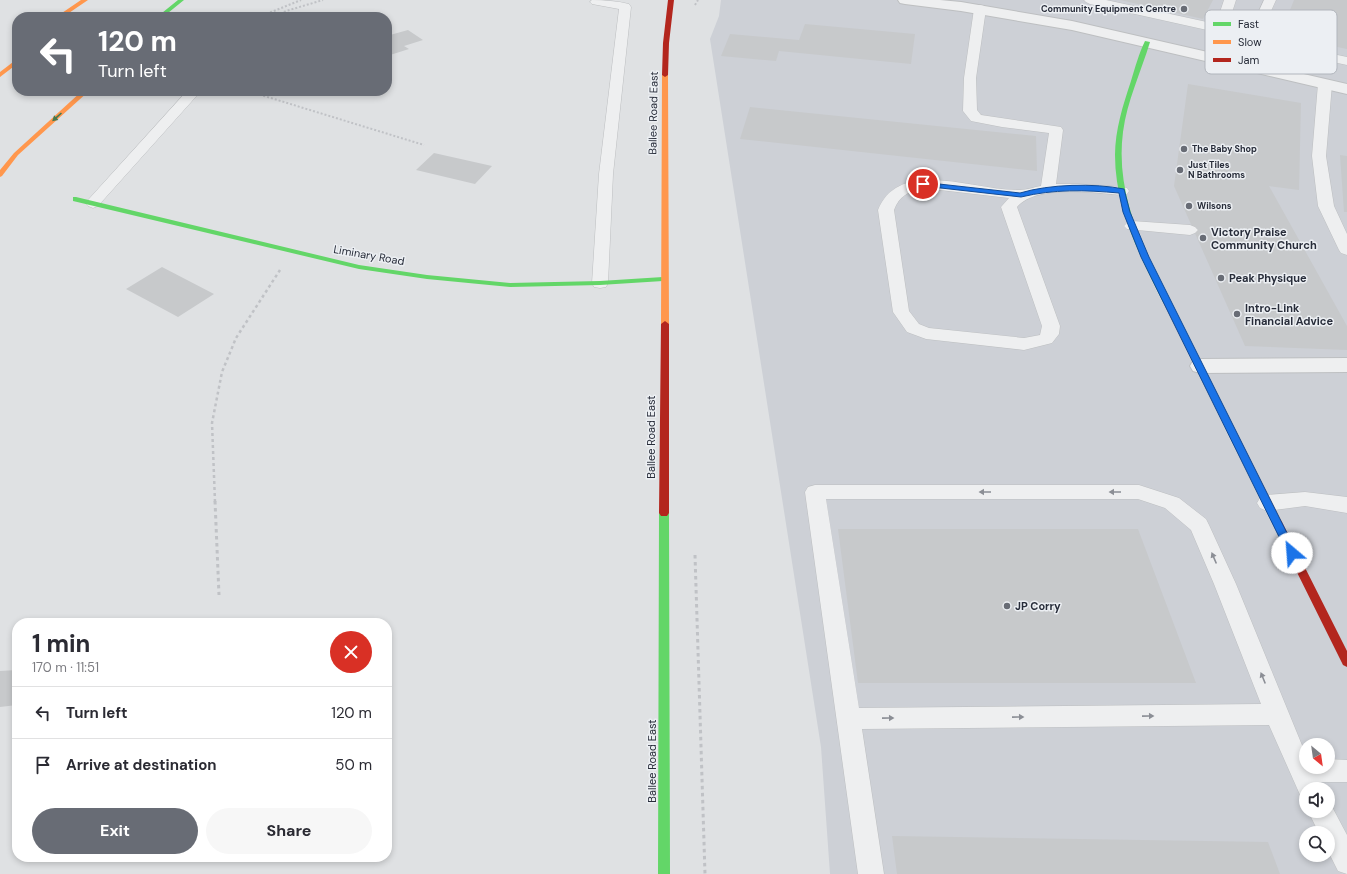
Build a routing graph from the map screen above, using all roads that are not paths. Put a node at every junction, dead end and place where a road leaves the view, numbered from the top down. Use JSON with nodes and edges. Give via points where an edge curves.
{"nodes":[{"id":1,"x":182,"y":0,"type":"edge"},
{"id":2,"x":671,"y":0,"type":"edge"},
{"id":3,"x":905,"y":0,"type":"edge"},
{"id":4,"x":1090,"y":0,"type":"edge"},
{"id":5,"x":1230,"y":0,"type":"edge"},
{"id":6,"x":1270,"y":0,"type":"edge"},
{"id":7,"x":89,"y":2,"type":"edge"},
{"id":8,"x":596,"y":2,"type":"dead end"},
{"id":9,"x":980,"y":9,"type":"junction"},
{"id":10,"x":1227,"y":10,"type":"edge"},
{"id":11,"x":1265,"y":10,"type":"edge"},
{"id":12,"x":69,"y":12,"type":"edge"},
{"id":13,"x":80,"y":12,"type":"edge"},
{"id":14,"x":166,"y":12,"type":"edge"},
{"id":15,"x":171,"y":12,"type":"edge"},
{"id":16,"x":1205,"y":27,"type":"edge"},
{"id":17,"x":1147,"y":42,"type":"junction"},
{"id":18,"x":1205,"y":55,"type":"edge"},
{"id":19,"x":1337,"y":59,"type":"edge"},
{"id":20,"x":1347,"y":61,"type":"edge"},
{"id":21,"x":12,"y":65,"type":"edge"},
{"id":22,"x":1283,"y":74,"type":"edge"},
{"id":23,"x":0,"y":75,"type":"edge"},
{"id":24,"x":1325,"y":84,"type":"junction"},
{"id":25,"x":1347,"y":88,"type":"edge"},
{"id":26,"x":80,"y":96,"type":"edge"},
{"id":27,"x":189,"y":96,"type":"edge"},
{"id":28,"x":32,"y":127,"type":"dead end"},
{"id":29,"x":9,"y":148,"type":"dead end"},
{"id":30,"x":0,"y":175,"type":"edge"},
{"id":31,"x":1048,"y":189,"type":"junction"},
{"id":32,"x":1122,"y":191,"type":"junction"},
{"id":33,"x":1021,"y":195,"type":"junction"},
{"id":34,"x":76,"y":199,"type":"dead end"},
{"id":35,"x":93,"y":203,"type":"junction"},
{"id":36,"x":1132,"y":226,"type":"junction"},
{"id":37,"x":1190,"y":230,"type":"dead end"},
{"id":38,"x":1347,"y":250,"type":"edge"},
{"id":39,"x":663,"y":279,"type":"junction"},
{"id":40,"x":600,"y":283,"type":"junction"},
{"id":41,"x":1347,"y":365,"type":"edge"},
{"id":42,"x":1200,"y":366,"type":"junction"},
{"id":43,"x":1267,"y":503,"type":"junction"},
{"id":44,"x":1347,"y":505,"type":"edge"},
{"id":45,"x":1347,"y":662,"type":"edge"},
{"id":46,"x":1277,"y":714,"type":"junction"},
{"id":47,"x":849,"y":719,"type":"junction"},
{"id":48,"x":1347,"y":771,"type":"edge"},
{"id":49,"x":1306,"y":780,"type":"edge"},
{"id":50,"x":1325,"y":818,"type":"edge"},
{"id":51,"x":1347,"y":862,"type":"edge"},
{"id":52,"x":664,"y":874,"type":"edge"},
{"id":53,"x":871,"y":874,"type":"edge"}],
"edges":[{"from":1,"to":14,"type":"main road"},
{"from":1,"to":15,"type":"main road"},
{"from":2,"to":39,"type":"main road","name":"Ballee Road East","via":[[665,74]]},
{"from":3,"to":9,"type":"street"},
{"from":4,"to":16,"type":"lane"},
{"from":5,"to":10,"type":"lane"},
{"from":6,"to":11,"type":"lane"},
{"from":7,"to":12,"type":"main road"},
{"from":7,"to":13,"type":"main road"},
{"from":8,"to":40,"type":"lane","via":[[625,7],[606,174]]},
{"from":9,"to":17,"type":"street"},
{"from":9,"to":31,"type":"lane","via":[[970,78],[970,111],[976,118],[1056,130]]},
{"from":17,"to":18,"type":"street"},
{"from":17,"to":32,"type":"main road","via":[[1124,110],[1119,135],[1118,161]]},
{"from":19,"to":20,"type":"lane"},
{"from":21,"to":23,"type":"main road"},
{"from":22,"to":24,"type":"street"},
{"from":24,"to":25,"type":"street"},
{"from":24,"to":38,"type":"lane","via":[[1319,156],[1326,206]]},
{"from":26,"to":30,"type":"main road","one_way":true,"via":[[16,154]]},
{"from":27,"to":35,"type":"lane"},
{"from":28,"to":29,"type":"main road"},
{"from":31,"to":32,"type":"lane","via":[[1092,188]]},
{"from":31,"to":33,"type":"lane"},
{"from":32,"to":36,"type":"main road"},
{"from":33,"to":33,"type":"lane","via":[[1012,201],[1009,207],[1051,326],[1046,339],[1024,344],[926,334],[913,328],[901,312],[886,210],[889,200],[899,191],[923,184]]},
{"from":34,"to":35,"type":"main road","name":"Liminary Road"},
{"from":35,"to":40,"type":"main road","name":"Liminary Road","via":[[358,267],[510,285]]},
{"from":36,"to":37,"type":"lane"},
{"from":36,"to":42,"type":"main road","via":[[1155,279]]},
{"from":39,"to":40,"type":"main road","name":"Liminary Road"},
{"from":39,"to":52,"type":"main road","name":"Ballee Road East"},
{"from":41,"to":42,"type":"street"},
{"from":42,"to":43,"type":"main road"},
{"from":43,"to":44,"type":"lane","via":[[1305,499]]},
{"from":43,"to":45,"type":"main road"},
{"from":47,"to":46,"type":"lane","one_way":true},
{"from":46,"to":47,"type":"lane","one_way":true,"via":[[1199,525],[1172,503],[1139,492],[815,492]]},
{"from":46,"to":49,"type":"lane"},
{"from":47,"to":53,"type":"lane"},
{"from":48,"to":49,"type":"lane"},
{"from":50,"to":51,"type":"lane"}]}
